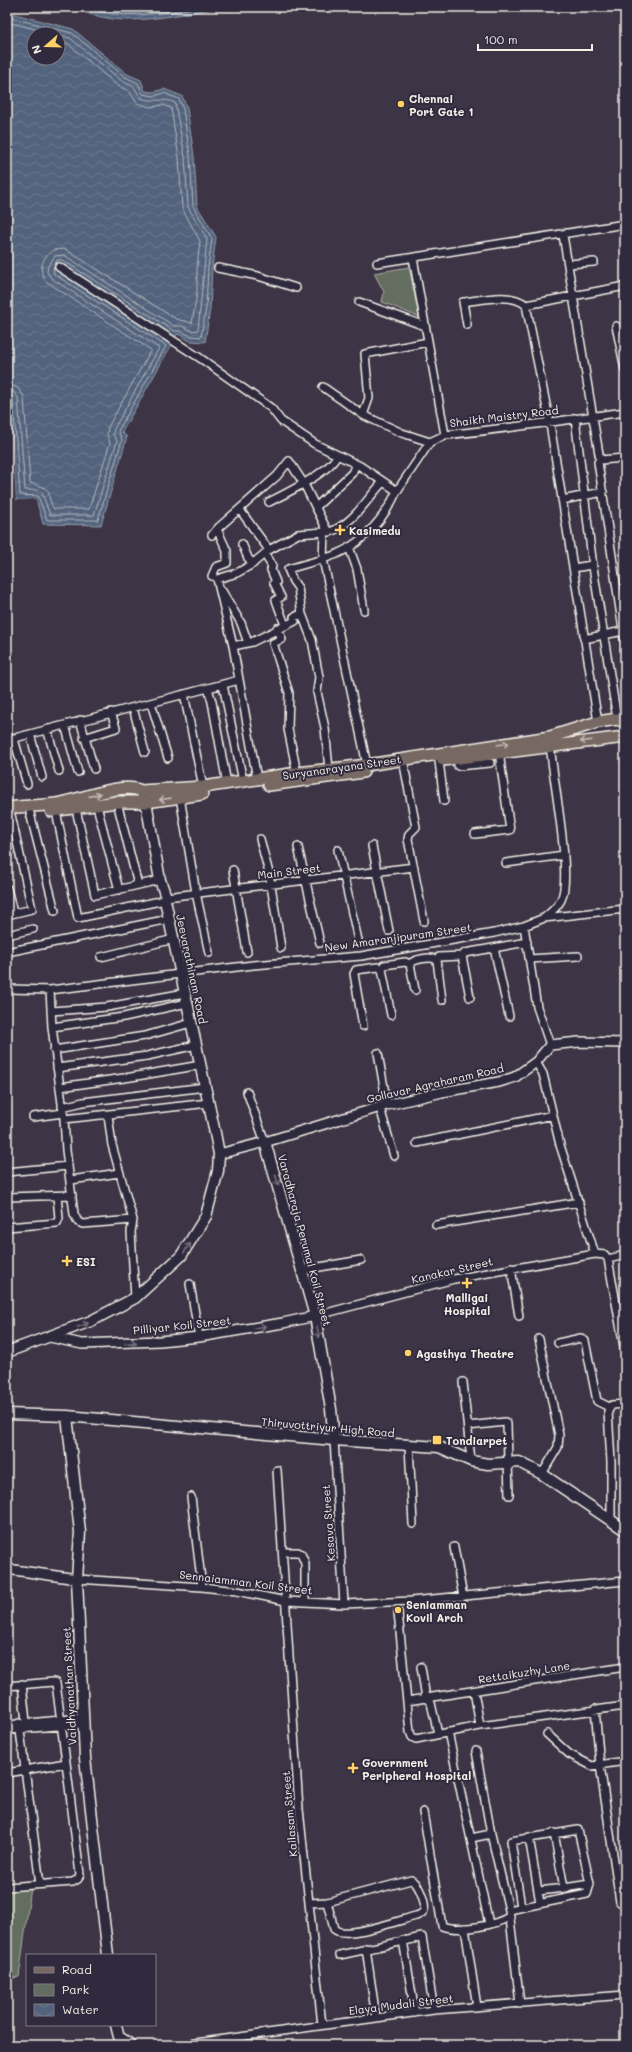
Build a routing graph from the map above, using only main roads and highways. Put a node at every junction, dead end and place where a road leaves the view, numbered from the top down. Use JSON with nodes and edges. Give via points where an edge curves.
{"nodes":[{"id":1,"x":621,"y":720,"type":"edge"},
{"id":2,"x":625,"y":736,"type":"edge"},
{"id":3,"x":550,"y":741,"type":"junction"},
{"id":4,"x":141,"y":791,"type":"junction"},
{"id":5,"x":146,"y":802,"type":"junction"},
{"id":6,"x":57,"y":807,"type":"junction"},
{"id":7,"x":8,"y":812,"type":"edge"},
{"id":8,"x":265,"y":1142,"type":"road end"},
{"id":9,"x":7,"y":1352,"type":"edge"},
{"id":10,"x":7,"y":1414,"type":"edge"},
{"id":11,"x":67,"y":1416,"type":"junction"},
{"id":12,"x":334,"y":1440,"type":"junction"},
{"id":13,"x":625,"y":1530,"type":"edge"},
{"id":14,"x":108,"y":1954,"type":"edge"},
{"id":15,"x":116,"y":2026,"type":"edge"},
{"id":16,"x":132,"y":2045,"type":"edge"}],
"edges":[{"from":1,"to":3,"type":"main road","name":"Suryanarayana Street","via":[[598,722]]},
{"from":2,"to":3,"type":"main road","name":"Suryanarayana Street","one_way":true},
{"from":4,"to":3,"type":"main road","name":"Suryanarayana Street","one_way":true,"via":[[203,787]]},
{"from":3,"to":5,"type":"main road","name":"Suryanarayana Street","one_way":true,"via":[[502,754],[404,765]]},
{"from":4,"to":5,"type":"main road","name":"Jeevarathinam Road"},
{"from":6,"to":4,"type":"main road","name":"Suryanarayana Street","one_way":true,"via":[[116,790],[135,788]]},
{"from":5,"to":6,"type":"main road","name":"Suryanarayana Street","via":[[117,802],[76,808]]},
{"from":9,"to":5,"type":"main road","name":"Jeevarathinam Road","one_way":true,"via":[[91,1321],[135,1298],[181,1256],[195,1236],[206,1216],[218,1171],[219,1154],[166,898],[160,880]]},
{"from":6,"to":7,"type":"main road"},
{"from":6,"to":7,"type":"main road","via":[[30,813]]},
{"from":8,"to":12,"type":"main road","name":"Varadharaja Perumal Koil Street","one_way":true,"via":[[315,1316]]},
{"from":10,"to":11,"type":"main road","name":"Thiruvottriyur High Road"},
{"from":11,"to":12,"type":"main road","name":"Thiruvottriyur High Road"},
{"from":11,"to":14,"type":"main road","name":"Vaidhyanathan Street","via":[[80,1532],[77,1579],[85,1758]]},
{"from":12,"to":13,"type":"main road","name":"Thiruvottriyur High Road","via":[[439,1447],[471,1461],[488,1464],[519,1462],[542,1474]]},
{"from":15,"to":16,"type":"main road","via":[[119,2037]]}]}
